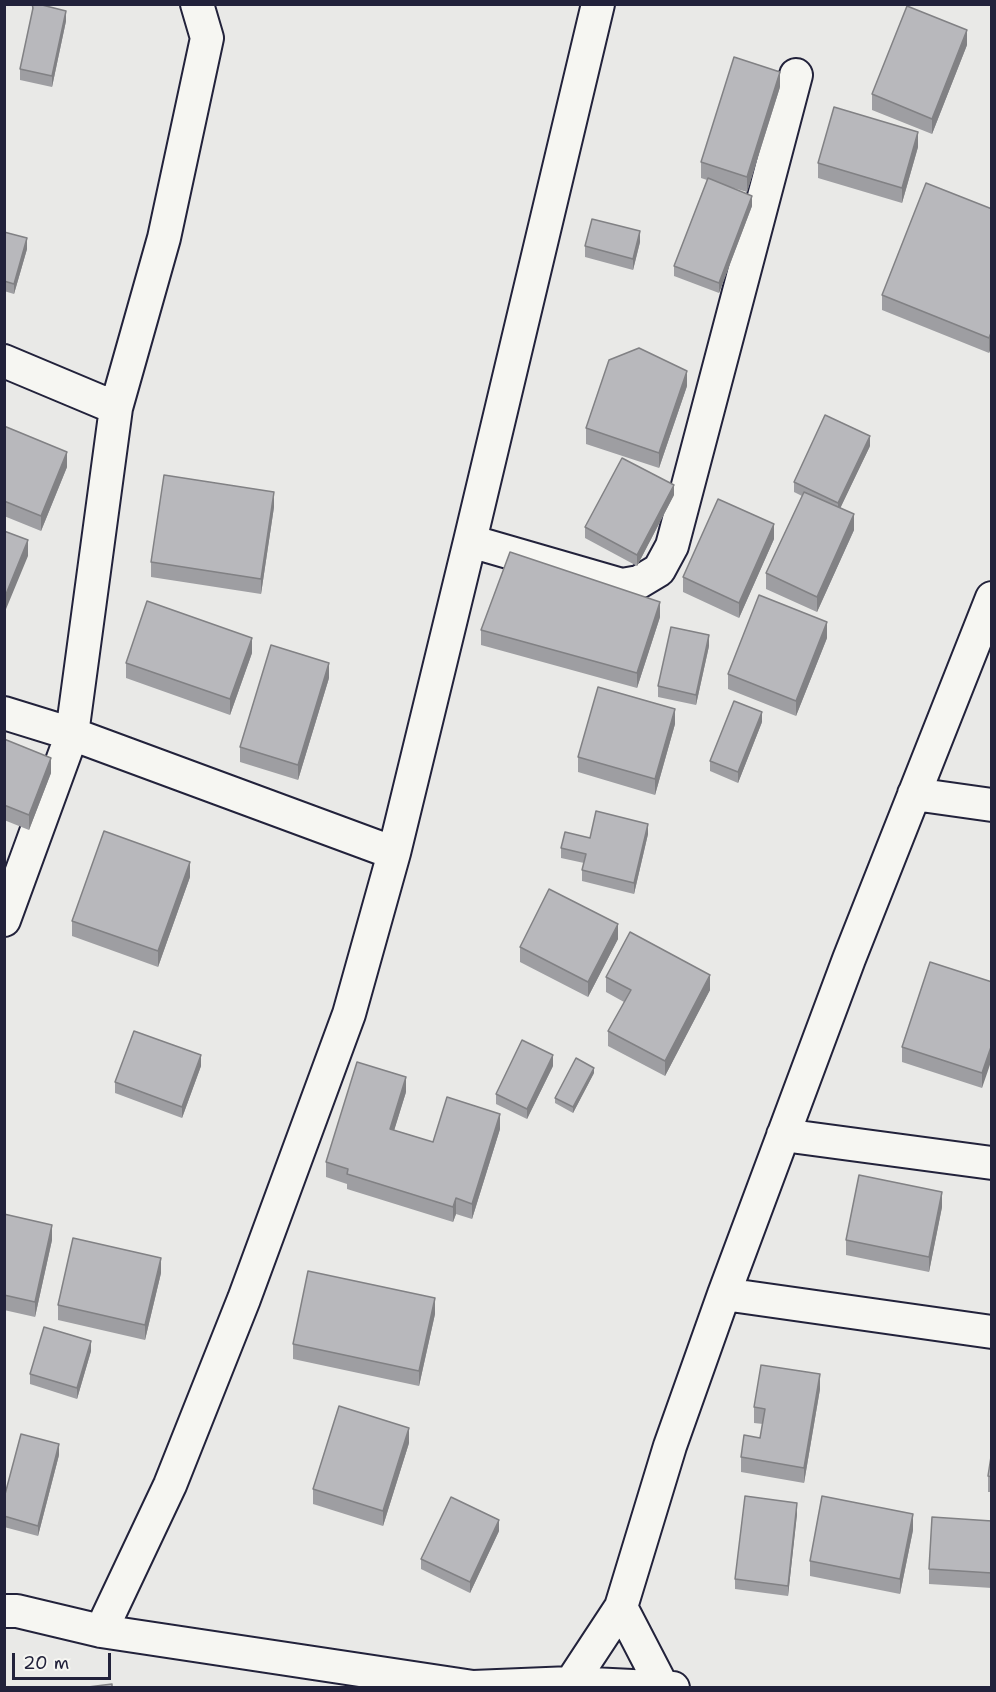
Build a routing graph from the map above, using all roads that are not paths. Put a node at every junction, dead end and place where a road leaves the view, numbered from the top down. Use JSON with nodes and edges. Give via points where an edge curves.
{"nodes":[{"id":1,"x":197,"y":4,"type":"edge"},
{"id":2,"x":598,"y":4,"type":"edge"},
{"id":3,"x":796,"y":75,"type":"dead end"},
{"id":4,"x":4,"y":361,"type":"edge"},
{"id":5,"x":116,"y":408,"type":"junction"},
{"id":6,"x":470,"y":541,"type":"junction"},
{"id":7,"x":992,"y":598,"type":"edge"},
{"id":8,"x":4,"y":713,"type":"edge"},
{"id":9,"x":72,"y":734,"type":"junction"},
{"id":10,"x":914,"y":794,"type":"junction"},
{"id":11,"x":992,"y":805,"type":"edge"},
{"id":12,"x":394,"y":853,"type":"junction"},
{"id":13,"x":4,"y":920,"type":"edge"},
{"id":14,"x":783,"y":1135,"type":"junction"},
{"id":15,"x":992,"y":1163,"type":"edge"},
{"id":16,"x":724,"y":1294,"type":"junction"},
{"id":17,"x":992,"y":1332,"type":"edge"},
{"id":18,"x":621,"y":1607,"type":"junction"},
{"id":19,"x":4,"y":1611,"type":"edge"},
{"id":20,"x":101,"y":1631,"type":"junction"},
{"id":21,"x":571,"y":1683,"type":"junction"},
{"id":22,"x":473,"y":1687,"type":"edge"},
{"id":23,"x":668,"y":1687,"type":"edge"}],
"edges":[{"from":1,"to":5,"type":"street","via":[[207,38],[164,238]]},
{"from":2,"to":6,"type":"street"},
{"from":3,"to":6,"type":"street","via":[[672,546],[658,570],[639,582],[622,585]]},
{"from":4,"to":5,"type":"street"},
{"from":5,"to":9,"type":"street"},
{"from":6,"to":12,"type":"street"},
{"from":7,"to":10,"type":"street"},
{"from":8,"to":9,"type":"street"},
{"from":9,"to":12,"type":"street"},
{"from":9,"to":13,"type":"street"},
{"from":10,"to":11,"type":"street"},
{"from":10,"to":14,"type":"street"},
{"from":12,"to":20,"type":"street","via":[[349,1014],[244,1299],[170,1485]]},
{"from":14,"to":15,"type":"street"},
{"from":14,"to":16,"type":"street"},
{"from":16,"to":17,"type":"street"},
{"from":16,"to":18,"type":"street","via":[[670,1446]]},
{"from":18,"to":21,"type":"street"},
{"from":18,"to":23,"type":"street"},
{"from":19,"to":20,"type":"street"},
{"from":20,"to":22,"type":"street"},
{"from":21,"to":22,"type":"street"},
{"from":21,"to":23,"type":"street"}]}
